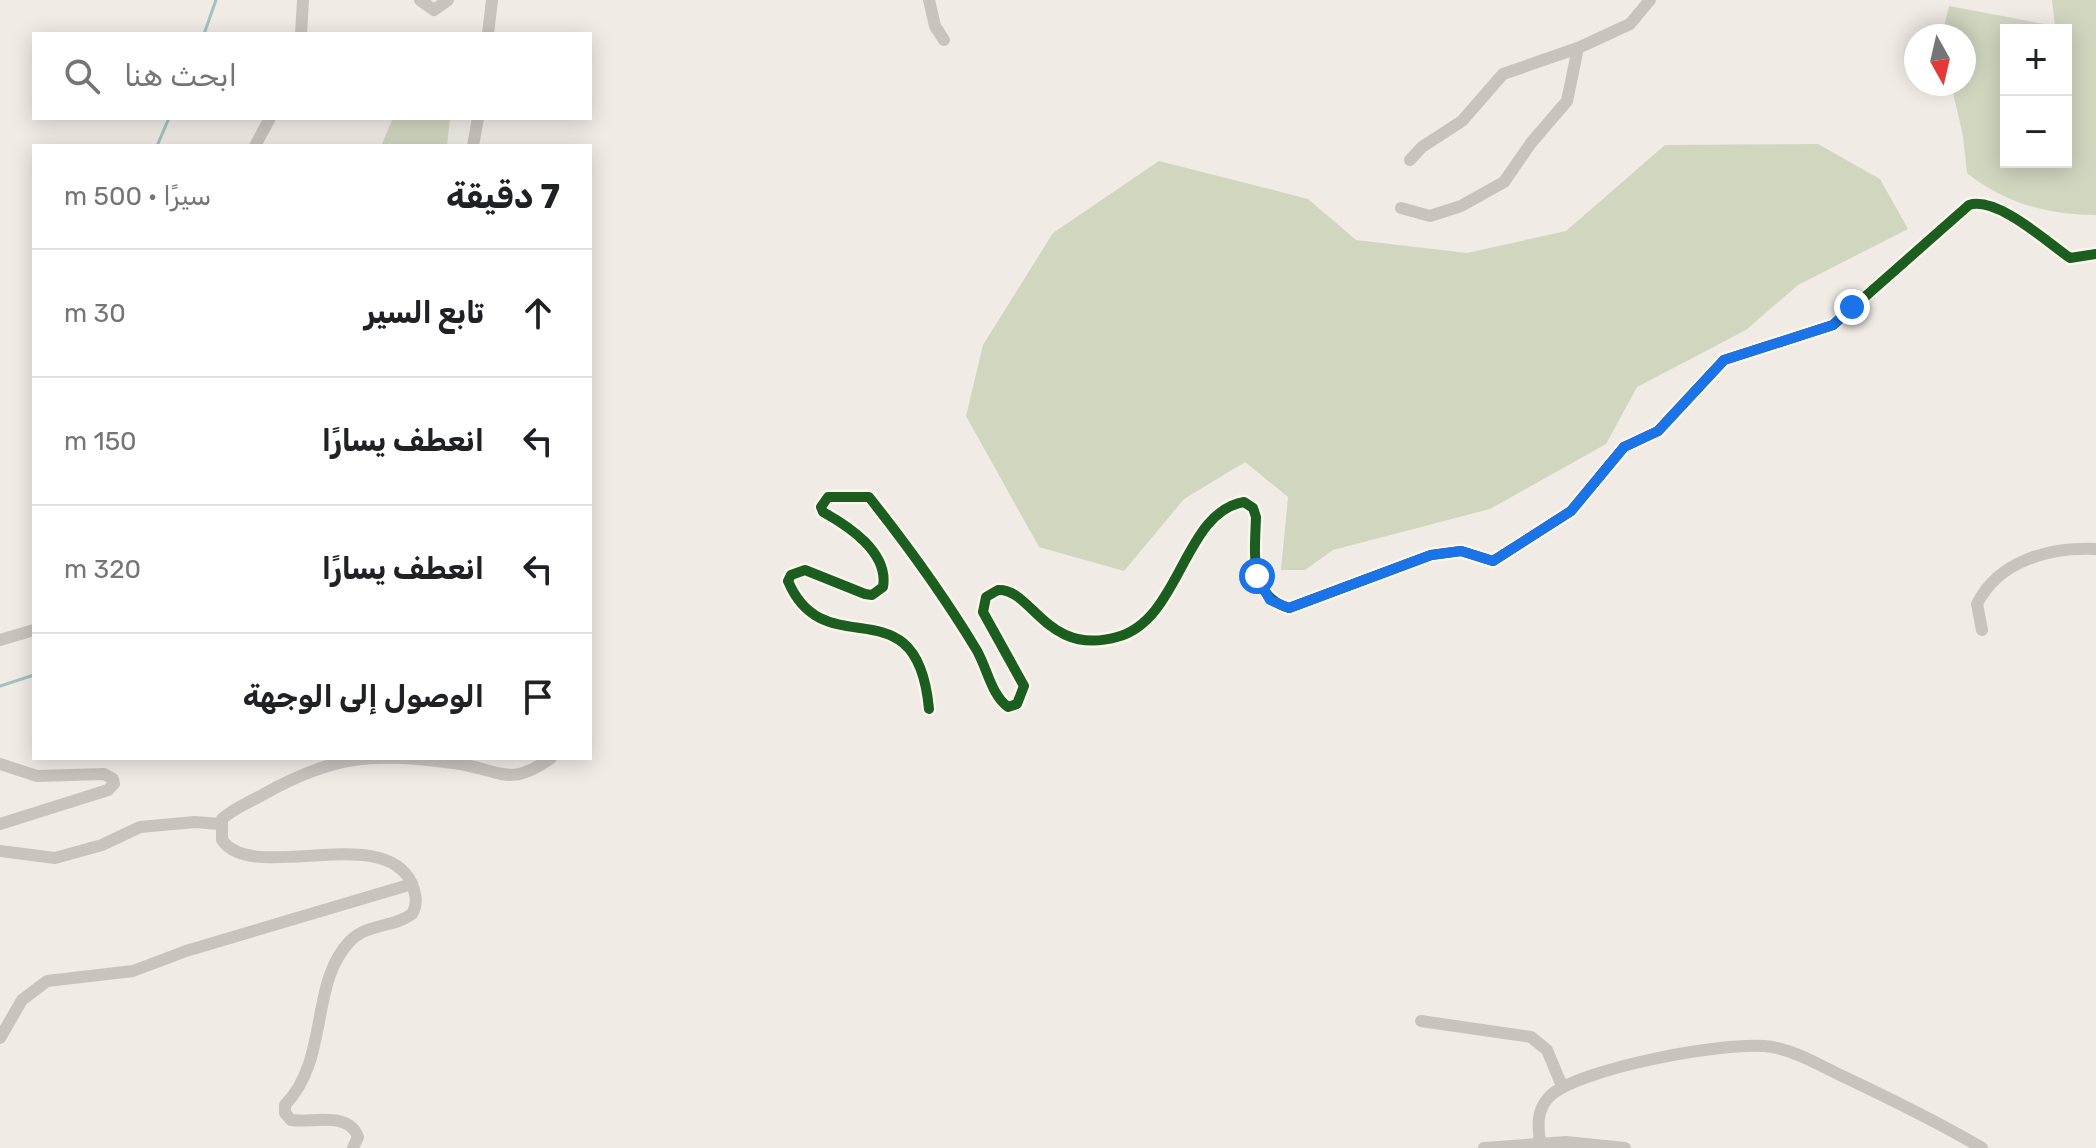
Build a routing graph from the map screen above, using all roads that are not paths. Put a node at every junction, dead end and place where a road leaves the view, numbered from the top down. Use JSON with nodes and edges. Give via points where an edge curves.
{"nodes":[{"id":1,"x":303,"y":0,"type":"edge"},
{"id":2,"x":420,"y":0,"type":"edge"},
{"id":3,"x":448,"y":0,"type":"edge"},
{"id":4,"x":492,"y":0,"type":"edge"},
{"id":5,"x":929,"y":0,"type":"edge"},
{"id":6,"x":1650,"y":0,"type":"edge"},
{"id":7,"x":301,"y":32,"type":"edge"},
{"id":8,"x":488,"y":32,"type":"edge"},
{"id":9,"x":944,"y":40,"type":"dead end"},
{"id":10,"x":1578,"y":48,"type":"junction"},
{"id":11,"x":269,"y":120,"type":"edge"},
{"id":12,"x":478,"y":120,"type":"edge"},
{"id":13,"x":256,"y":144,"type":"edge"},
{"id":14,"x":473,"y":144,"type":"edge"},
{"id":15,"x":1410,"y":160,"type":"dead end"},
{"id":16,"x":1401,"y":208,"type":"dead end"},
{"id":17,"x":2096,"y":254,"type":"edge"},
{"id":18,"x":2096,"y":549,"type":"edge"},
{"id":19,"x":1982,"y":630,"type":"dead end"},
{"id":20,"x":32,"y":631,"type":"edge"},
{"id":21,"x":0,"y":640,"type":"edge"},
{"id":22,"x":929,"y":709,"type":"dead end"},
{"id":23,"x":352,"y":760,"type":"edge"},
{"id":24,"x":411,"y":760,"type":"edge"},
{"id":25,"x":548,"y":760,"type":"edge"},
{"id":26,"x":0,"y":764,"type":"edge"},
{"id":27,"x":0,"y":824,"type":"edge"},
{"id":28,"x":220,"y":824,"type":"junction"},
{"id":29,"x":0,"y":851,"type":"edge"},
{"id":30,"x":412,"y":884,"type":"junction"},
{"id":31,"x":1421,"y":1021,"type":"dead end"},
{"id":32,"x":0,"y":1038,"type":"edge"},
{"id":33,"x":1562,"y":1086,"type":"junction"},
{"id":34,"x":1540,"y":1143,"type":"junction"},
{"id":35,"x":353,"y":1148,"type":"edge"},
{"id":36,"x":1484,"y":1148,"type":"edge"},
{"id":37,"x":1625,"y":1148,"type":"edge"},
{"id":38,"x":1982,"y":1148,"type":"edge"}],
"edges":[{"from":1,"to":7,"type":"street"},
{"from":2,"to":3,"type":"street","via":[[434,10]]},
{"from":4,"to":8,"type":"street"},
{"from":5,"to":9,"type":"street"},
{"from":6,"to":10,"type":"street","via":[[1630,24]]},
{"from":10,"to":15,"type":"street","via":[[1503,74],[1462,121]]},
{"from":10,"to":16,"type":"street","via":[[1567,101],[1504,182],[1430,216]]},
{"from":11,"to":13,"type":"street"},
{"from":12,"to":14,"type":"street"},
{"from":17,"to":22,"type":"street","via":[[2070,258],[2000,209],[1969,205],[1833,325],[1724,360],[1658,431],[1624,447],[1571,511],[1493,561],[1461,551],[1431,555],[1289,608],[1262,591],[1256,517],[1244,502],[1231,504],[1213,520],[1151,617],[1116,638],[1086,640],[1053,631],[1016,594],[998,590],[986,597],[983,612],[1024,686],[1017,704],[1008,707],[999,701],[977,651],[951,611],[869,497],[828,497],[823,512],[864,540],[884,571],[883,587],[865,594],[805,570],[791,575],[791,588],[805,610],[822,621],[887,632],[908,645],[923,671]]},
{"from":18,"to":19,"type":"street","via":[[2045,553],[2011,568],[1977,604]]},
{"from":20,"to":21,"type":"street"},
{"from":23,"to":28,"type":"street","via":[[297,775],[225,815]]},
{"from":24,"to":25,"type":"street","via":[[515,776],[527,775]]},
{"from":26,"to":27,"type":"street","via":[[37,776],[104,774],[114,784]]},
{"from":28,"to":29,"type":"street","via":[[140,827],[55,858]]},
{"from":28,"to":30,"type":"street","via":[[222,840],[238,852],[379,856],[402,869]]},
{"from":30,"to":32,"type":"street","via":[[133,971],[47,981],[22,1000]]},
{"from":30,"to":35,"type":"street","via":[[412,914],[362,932],[342,953],[331,975],[311,1066],[285,1105],[291,1120],[352,1126],[358,1137]]},
{"from":31,"to":33,"type":"street","via":[[1531,1037],[1547,1050]]},
{"from":33,"to":34,"type":"street","via":[[1542,1107],[1537,1122]]},
{"from":33,"to":38,"type":"street","via":[[1708,1049],[1775,1047],[1925,1115]]},
{"from":34,"to":36,"type":"street"},
{"from":34,"to":37,"type":"street"}]}
